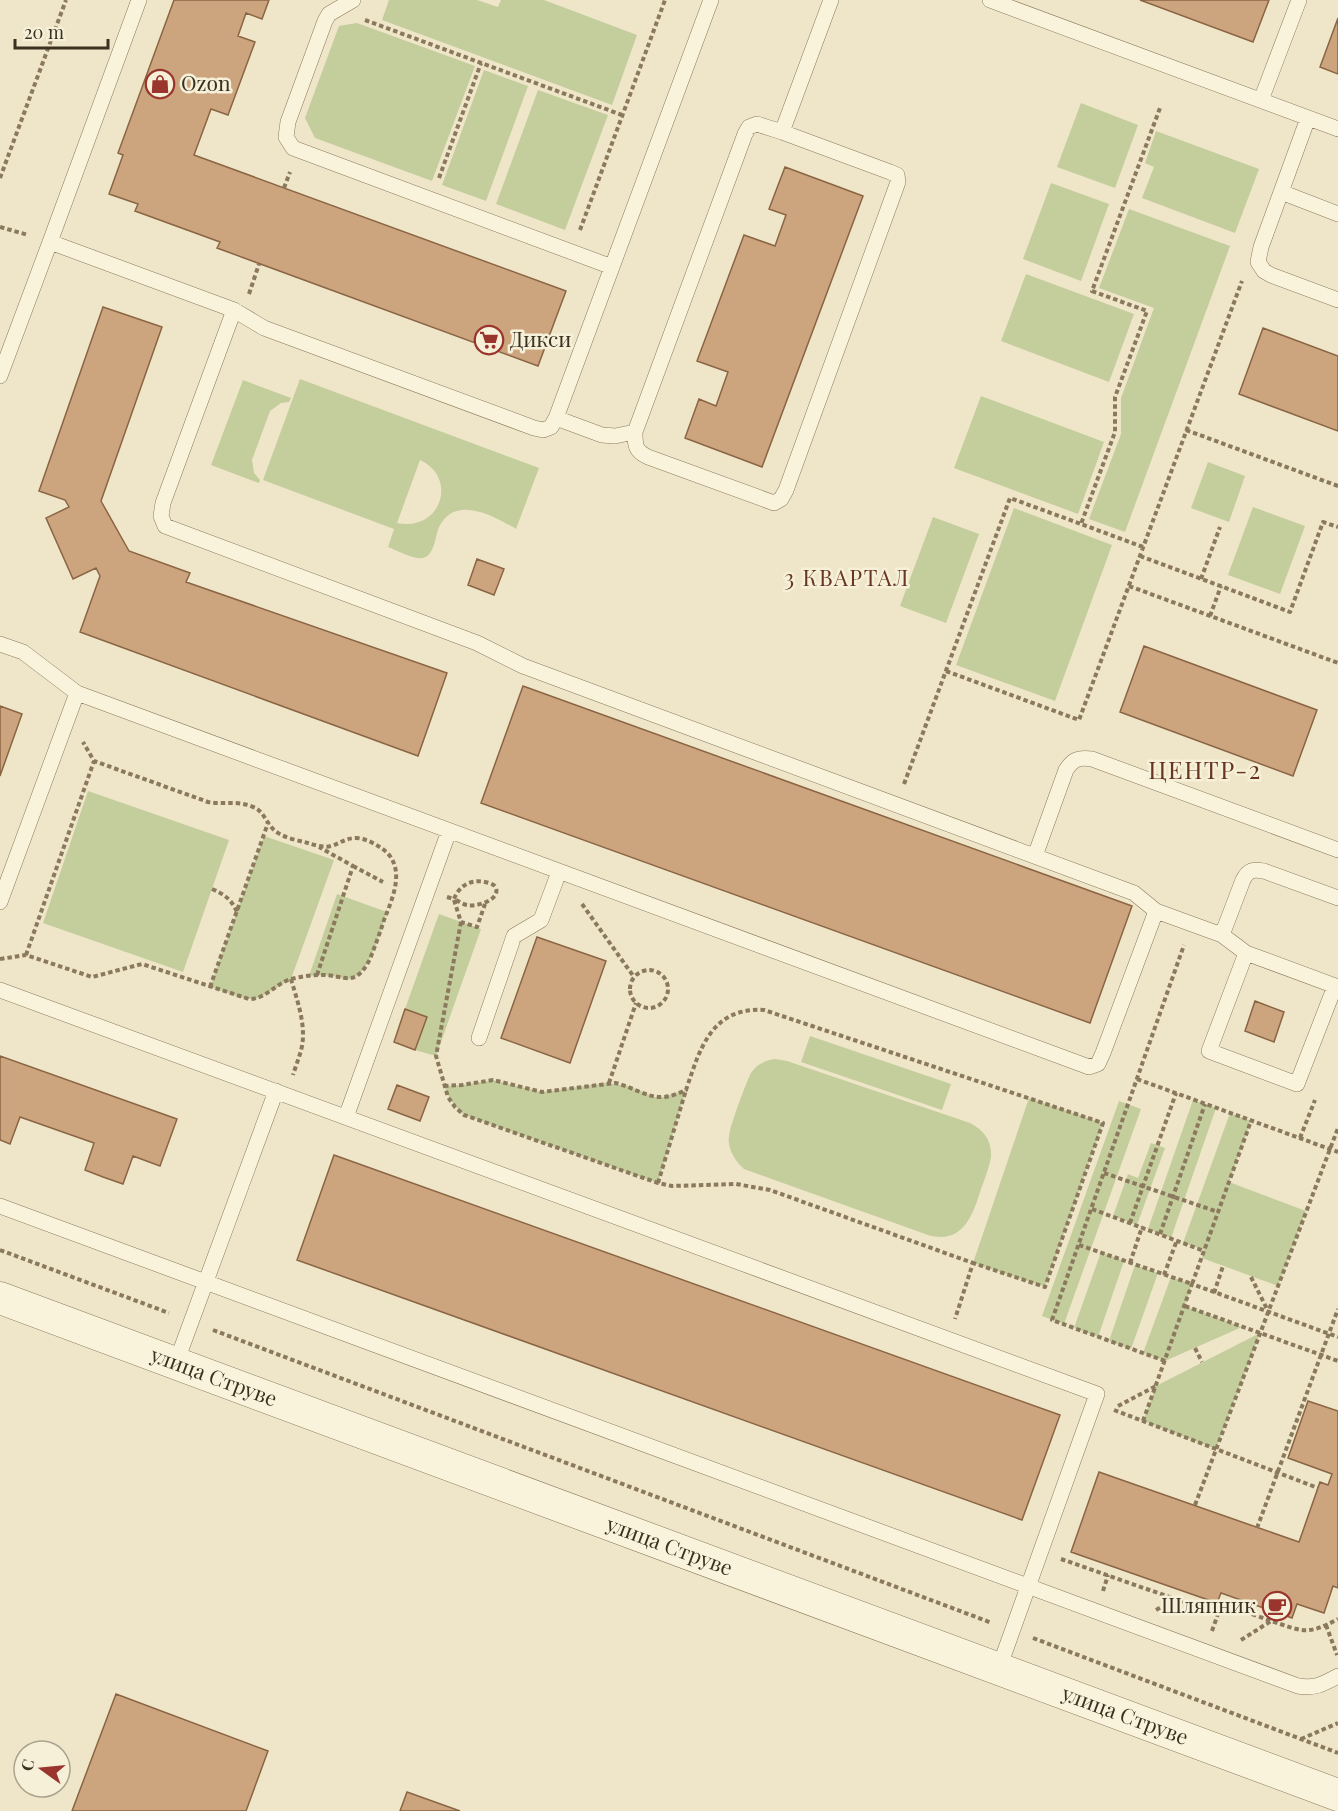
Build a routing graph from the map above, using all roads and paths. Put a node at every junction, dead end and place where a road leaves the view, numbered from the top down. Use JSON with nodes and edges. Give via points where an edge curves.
{"nodes":[{"id":1,"x":66,"y":0,"type":"edge"},
{"id":2,"x":139,"y":0,"type":"edge"},
{"id":3,"x":353,"y":0,"type":"edge"},
{"id":4,"x":665,"y":0,"type":"edge"},
{"id":5,"x":711,"y":0,"type":"edge"},
{"id":6,"x":831,"y":0,"type":"edge"},
{"id":7,"x":990,"y":0,"type":"edge"},
{"id":8,"x":1299,"y":0,"type":"edge"},
{"id":9,"x":337,"y":9,"type":"junction"},
{"id":10,"x":481,"y":63,"type":"junction"},
{"id":11,"x":1261,"y":100,"type":"junction"},
{"id":12,"x":1160,"y":108,"type":"dead end"},
{"id":13,"x":622,"y":115,"type":"junction"},
{"id":14,"x":1308,"y":118,"type":"junction"},
{"id":15,"x":1338,"y":129,"type":"edge"},
{"id":16,"x":782,"y":132,"type":"junction"},
{"id":17,"x":0,"y":178,"type":"edge"},
{"id":18,"x":1281,"y":192,"type":"junction"},
{"id":19,"x":431,"y":200,"type":"junction"},
{"id":20,"x":1338,"y":214,"type":"edge"},
{"id":21,"x":0,"y":227,"type":"edge"},
{"id":22,"x":50,"y":242,"type":"junction"},
{"id":23,"x":572,"y":252,"type":"junction"},
{"id":24,"x":1258,"y":262,"type":"junction"},
{"id":25,"x":259,"y":264,"type":"dead end"},
{"id":26,"x":612,"y":267,"type":"junction"},
{"id":27,"x":1338,"y":300,"type":"edge"},
{"id":28,"x":238,"y":313,"type":"junction"},
{"id":29,"x":0,"y":376,"type":"edge"},
{"id":30,"x":556,"y":418,"type":"junction"},
{"id":31,"x":1186,"y":430,"type":"junction"},
{"id":32,"x":635,"y":432,"type":"junction"},
{"id":33,"x":1338,"y":486,"type":"edge"},
{"id":34,"x":1081,"y":524,"type":"junction"},
{"id":35,"x":1220,"y":527,"type":"dead end"},
{"id":36,"x":1338,"y":527,"type":"edge"},
{"id":37,"x":1143,"y":547,"type":"junction"},
{"id":38,"x":1140,"y":556,"type":"junction"},
{"id":39,"x":1201,"y":579,"type":"junction"},
{"id":40,"x":1129,"y":586,"type":"junction"},
{"id":41,"x":1221,"y":586,"type":"junction"},
{"id":42,"x":1210,"y":615,"type":"junction"},
{"id":43,"x":0,"y":644,"type":"edge"},
{"id":44,"x":1338,"y":663,"type":"edge"},
{"id":45,"x":946,"y":671,"type":"junction"},
{"id":46,"x":77,"y":693,"type":"junction"},
{"id":47,"x":69,"y":714,"type":"junction"},
{"id":48,"x":94,"y":761,"type":"junction"},
{"id":49,"x":897,"y":805,"type":"junction"},
{"id":50,"x":268,"y":823,"type":"junction"},
{"id":51,"x":449,"y":831,"type":"junction"},
{"id":52,"x":318,"y":846,"type":"junction"},
{"id":53,"x":1338,"y":850,"type":"edge"},
{"id":54,"x":1035,"y":856,"type":"junction"},
{"id":55,"x":353,"y":866,"type":"junction"},
{"id":56,"x":559,"y":872,"type":"junction"},
{"id":57,"x":383,"y":882,"type":"dead end"},
{"id":58,"x":212,"y":889,"type":"dead end"},
{"id":59,"x":428,"y":891,"type":"junction"},
{"id":60,"x":1338,"y":898,"type":"edge"},
{"id":61,"x":454,"y":899,"type":"junction"},
{"id":62,"x":0,"y":902,"type":"edge"},
{"id":63,"x":485,"y":903,"type":"junction"},
{"id":64,"x":1156,"y":911,"type":"junction"},
{"id":65,"x":237,"y":912,"type":"junction"},
{"id":66,"x":461,"y":922,"type":"junction"},
{"id":67,"x":1192,"y":924,"type":"junction"},
{"id":68,"x":1222,"y":935,"type":"junction"},
{"id":69,"x":1246,"y":953,"type":"junction"},
{"id":70,"x":26,"y":955,"type":"junction"},
{"id":71,"x":0,"y":959,"type":"edge"},
{"id":72,"x":317,"y":975,"type":"junction"},
{"id":73,"x":634,"y":977,"type":"junction"},
{"id":74,"x":291,"y":979,"type":"junction"},
{"id":75,"x":1337,"y":986,"type":"edge"},
{"id":76,"x":210,"y":987,"type":"junction"},
{"id":77,"x":0,"y":990,"type":"edge"},
{"id":78,"x":636,"y":1003,"type":"junction"},
{"id":79,"x":479,"y":1038,"type":"dead end"},
{"id":80,"x":1137,"y":1079,"type":"junction"},
{"id":81,"x":609,"y":1083,"type":"junction"},
{"id":82,"x":444,"y":1086,"type":"junction"},
{"id":83,"x":686,"y":1090,"type":"junction"},
{"id":84,"x":281,"y":1093,"type":"junction"},
{"id":85,"x":1176,"y":1094,"type":"junction"},
{"id":86,"x":1205,"y":1104,"type":"junction"},
{"id":87,"x":346,"y":1117,"type":"junction"},
{"id":88,"x":1251,"y":1121,"type":"junction"},
{"id":89,"x":1338,"y":1128,"type":"edge"},
{"id":90,"x":1330,"y":1149,"type":"junction"},
{"id":91,"x":1338,"y":1152,"type":"edge"},
{"id":92,"x":1104,"y":1173,"type":"junction"},
{"id":93,"x":658,"y":1183,"type":"junction"},
{"id":94,"x":1143,"y":1186,"type":"junction"},
{"id":95,"x":1173,"y":1196,"type":"junction"},
{"id":96,"x":0,"y":1206,"type":"edge"},
{"id":97,"x":1092,"y":1209,"type":"junction"},
{"id":98,"x":1218,"y":1212,"type":"junction"},
{"id":99,"x":1130,"y":1223,"type":"junction"},
{"id":100,"x":1142,"y":1227,"type":"junction"},
{"id":101,"x":1160,"y":1234,"type":"junction"},
{"id":102,"x":1177,"y":1240,"type":"junction"},
{"id":103,"x":1079,"y":1245,"type":"junction"},
{"id":104,"x":0,"y":1250,"type":"edge"},
{"id":105,"x":1204,"y":1251,"type":"junction"},
{"id":106,"x":973,"y":1263,"type":"junction"},
{"id":107,"x":1130,"y":1263,"type":"junction"},
{"id":108,"x":1224,"y":1266,"type":"dead end"},
{"id":109,"x":1164,"y":1275,"type":"junction"},
{"id":110,"x":1251,"y":1276,"type":"dead end"},
{"id":111,"x":206,"y":1282,"type":"junction"},
{"id":112,"x":1192,"y":1284,"type":"junction"},
{"id":113,"x":1214,"y":1293,"type":"junction"},
{"id":114,"x":0,"y":1298,"type":"edge"},
{"id":115,"x":1185,"y":1306,"type":"junction"},
{"id":116,"x":1338,"y":1309,"type":"edge"},
{"id":117,"x":1268,"y":1312,"type":"junction"},
{"id":118,"x":191,"y":1322,"type":"junction"},
{"id":119,"x":1260,"y":1333,"type":"junction"},
{"id":120,"x":1329,"y":1334,"type":"junction"},
{"id":121,"x":1338,"y":1337,"type":"edge"},
{"id":122,"x":949,"y":1339,"type":"junction"},
{"id":123,"x":1195,"y":1348,"type":"dead end"},
{"id":124,"x":1321,"y":1355,"type":"junction"},
{"id":125,"x":1165,"y":1361,"type":"junction"},
{"id":126,"x":1338,"y":1361,"type":"edge"},
{"id":127,"x":1202,"y":1362,"type":"dead end"},
{"id":128,"x":176,"y":1363,"type":"junction"},
{"id":129,"x":1156,"y":1386,"type":"junction"},
{"id":130,"x":1143,"y":1421,"type":"junction"},
{"id":131,"x":1216,"y":1449,"type":"junction"},
{"id":132,"x":1277,"y":1473,"type":"junction"},
{"id":133,"x":1318,"y":1488,"type":"dead end"},
{"id":134,"x":1195,"y":1505,"type":"dead end"},
{"id":135,"x":1257,"y":1528,"type":"dead end"},
{"id":136,"x":1041,"y":1552,"type":"junction"},
{"id":137,"x":1028,"y":1586,"type":"junction"},
{"id":138,"x":1338,"y":1619,"type":"edge"},
{"id":139,"x":1271,"y":1621,"type":"junction"},
{"id":140,"x":1326,"y":1625,"type":"junction"},
{"id":141,"x":1013,"y":1630,"type":"junction"},
{"id":142,"x":1215,"y":1656,"type":"junction"},
{"id":143,"x":1338,"y":1657,"type":"edge"},
{"id":144,"x":999,"y":1668,"type":"junction"},
{"id":145,"x":1338,"y":1676,"type":"edge"},
{"id":146,"x":1338,"y":1723,"type":"edge"},
{"id":147,"x":1301,"y":1739,"type":"junction"},
{"id":148,"x":1338,"y":1753,"type":"edge"},
{"id":149,"x":1338,"y":1794,"type":"edge"}],
"edges":[{"from":1,"to":17,"type":"path"},
{"from":2,"to":22,"type":"lane"},
{"from":3,"to":9,"type":"lane"},
{"from":4,"to":13,"type":"path"},
{"from":5,"to":26,"type":"lane"},
{"from":6,"to":16,"type":"lane"},
{"from":7,"to":11,"type":"lane"},
{"from":8,"to":11,"type":"lane"},
{"from":9,"to":10,"type":"path"},
{"from":9,"to":19,"type":"lane","via":[[325,21],[286,137],[293,148],[302,152]]},
{"from":10,"to":13,"type":"path"},
{"from":10,"to":19,"type":"path"},
{"from":11,"to":14,"type":"lane"},
{"from":12,"to":34,"type":"path","via":[[1092,291],[1147,311],[1115,397],[1115,432]]},
{"from":13,"to":23,"type":"path"},
{"from":14,"to":15,"type":"lane"},
{"from":14,"to":18,"type":"lane"},
{"from":16,"to":32,"type":"lane","via":[[757,124],[745,134]]},
{"from":16,"to":32,"type":"lane","via":[[897,175],[898,182],[786,490],[774,503],[648,457],[635,444]]},
{"from":18,"to":20,"type":"lane"},
{"from":18,"to":24,"type":"lane"},
{"from":19,"to":23,"type":"lane"},
{"from":21,"to":22,"type":"path"},
{"from":22,"to":28,"type":"lane"},
{"from":22,"to":29,"type":"lane"},
{"from":23,"to":26,"type":"lane"},
{"from":24,"to":27,"type":"lane","via":[[1271,275]]},
{"from":24,"to":31,"type":"path","via":[[1244,276]]},
{"from":25,"to":28,"type":"path"},
{"from":26,"to":30,"type":"lane"},
{"from":28,"to":30,"type":"lane","via":[[264,328],[534,428],[551,427]]},
{"from":28,"to":49,"type":"lane","via":[[163,503],[161,516],[165,526],[477,643],[523,666]]},
{"from":30,"to":32,"type":"lane","via":[[602,435]]},
{"from":31,"to":33,"type":"path"},
{"from":31,"to":37,"type":"path"},
{"from":34,"to":37,"type":"path"},
{"from":34,"to":45,"type":"path","via":[[1010,498]]},
{"from":35,"to":39,"type":"path"},
{"from":36,"to":41,"type":"path","via":[[1323,522],[1290,612]]},
{"from":37,"to":38,"type":"path"},
{"from":38,"to":39,"type":"path"},
{"from":38,"to":40,"type":"path"},
{"from":39,"to":41,"type":"path"},
{"from":40,"to":42,"type":"path"},
{"from":40,"to":45,"type":"path","via":[[1079,720]]},
{"from":41,"to":42,"type":"path"},
{"from":42,"to":44,"type":"path"},
{"from":43,"to":46,"type":"lane","via":[[23,652]]},
{"from":45,"to":49,"type":"path"},
{"from":46,"to":47,"type":"lane"},
{"from":46,"to":51,"type":"lane"},
{"from":47,"to":48,"type":"path"},
{"from":47,"to":62,"type":"lane"},
{"from":48,"to":50,"type":"path","via":[[208,802],[255,807]]},
{"from":48,"to":70,"type":"path"},
{"from":49,"to":54,"type":"lane"},
{"from":50,"to":52,"type":"path","via":[[280,835]]},
{"from":50,"to":65,"type":"path"},
{"from":51,"to":56,"type":"lane"},
{"from":51,"to":59,"type":"lane"},
{"from":52,"to":55,"type":"path"},
{"from":52,"to":72,"type":"path","via":[[331,846],[342,839],[371,842],[384,849],[397,873],[396,887],[366,967],[348,979]]},
{"from":53,"to":54,"type":"lane","via":[[1082,757],[1072,761],[1066,770]]},
{"from":54,"to":64,"type":"lane","via":[[1134,892]]},
{"from":55,"to":57,"type":"path"},
{"from":55,"to":72,"type":"path"},
{"from":56,"to":64,"type":"lane","via":[[1089,1067],[1098,1064],[1103,1053]]},
{"from":56,"to":73,"type":"path"},
{"from":56,"to":79,"type":"lane","via":[[541,920],[514,936]]},
{"from":58,"to":65,"type":"path","via":[[224,894]]},
{"from":59,"to":61,"type":"path"},
{"from":59,"to":87,"type":"lane"},
{"from":60,"to":68,"type":"lane","via":[[1255,869],[1243,879]]},
{"from":61,"to":63,"type":"path","via":[[467,906]]},
{"from":61,"to":63,"type":"path","via":[[462,886],[483,882],[496,888],[495,895]]},
{"from":61,"to":66,"type":"path"},
{"from":63,"to":66,"type":"path","via":[[477,927]]},
{"from":64,"to":67,"type":"lane"},
{"from":65,"to":76,"type":"path"},
{"from":66,"to":82,"type":"path","via":[[436,1056]]},
{"from":67,"to":68,"type":"lane"},
{"from":67,"to":80,"type":"path"},
{"from":68,"to":69,"type":"lane"},
{"from":69,"to":75,"type":"lane"},
{"from":69,"to":75,"type":"lane","via":[[1209,1051],[1297,1084]]},
{"from":70,"to":71,"type":"path"},
{"from":70,"to":76,"type":"path","via":[[92,977],[142,964]]},
{"from":72,"to":74,"type":"path"},
{"from":73,"to":78,"type":"path","via":[[630,990]]},
{"from":73,"to":78,"type":"path","via":[[642,971],[654,971],[665,978],[668,991],[665,1000],[654,1008]]},
{"from":74,"to":76,"type":"path","via":[[259,999]]},
{"from":74,"to":84,"type":"path","via":[[303,1040]]},
{"from":77,"to":84,"type":"lane"},
{"from":78,"to":81,"type":"path"},
{"from":80,"to":85,"type":"path"},
{"from":80,"to":92,"type":"path"},
{"from":81,"to":82,"type":"path","via":[[542,1092],[493,1080]]},
{"from":81,"to":83,"type":"path","via":[[663,1097]]},
{"from":82,"to":93,"type":"path","via":[[464,1115]]},
{"from":83,"to":93,"type":"path"},
{"from":83,"to":106,"type":"path","via":[[700,1050],[716,1026],[739,1011],[764,1010],[1103,1123],[1045,1287]]},
{"from":84,"to":87,"type":"lane"},
{"from":84,"to":111,"type":"lane"},
{"from":85,"to":86,"type":"path"},
{"from":85,"to":94,"type":"path"},
{"from":86,"to":88,"type":"path"},
{"from":86,"to":95,"type":"path"},
{"from":87,"to":122,"type":"lane"},
{"from":88,"to":90,"type":"path"},
{"from":88,"to":98,"type":"path"},
{"from":89,"to":90,"type":"path"},
{"from":90,"to":91,"type":"path"},
{"from":90,"to":117,"type":"path"},
{"from":92,"to":94,"type":"path"},
{"from":92,"to":97,"type":"path"},
{"from":93,"to":106,"type":"path","via":[[752,1186]]},
{"from":94,"to":95,"type":"path"},
{"from":94,"to":99,"type":"path"},
{"from":95,"to":98,"type":"path"},
{"from":95,"to":101,"type":"path"},
{"from":96,"to":111,"type":"lane"},
{"from":97,"to":99,"type":"path"},
{"from":97,"to":103,"type":"path"},
{"from":98,"to":105,"type":"path"},
{"from":99,"to":100,"type":"path"},
{"from":100,"to":101,"type":"path"},
{"from":100,"to":107,"type":"path"},
{"from":101,"to":102,"type":"path"},
{"from":102,"to":105,"type":"path"},
{"from":102,"to":109,"type":"path"},
{"from":103,"to":107,"type":"path"},
{"from":103,"to":125,"type":"path","via":[[1052,1320]]},
{"from":104,"to":118,"type":"path"},
{"from":105,"to":112,"type":"path"},
{"from":106,"to":122,"type":"path"},
{"from":107,"to":109,"type":"path"},
{"from":108,"to":113,"type":"path"},
{"from":109,"to":112,"type":"path"},
{"from":110,"to":117,"type":"path"},
{"from":111,"to":118,"type":"lane"},
{"from":111,"to":137,"type":"lane"},
{"from":112,"to":113,"type":"path"},
{"from":112,"to":115,"type":"path"},
{"from":113,"to":117,"type":"path"},
{"from":114,"to":128,"type":"street","name":"улица Струве"},
{"from":115,"to":119,"type":"path"},
{"from":115,"to":125,"type":"path"},
{"from":116,"to":120,"type":"path"},
{"from":117,"to":119,"type":"path"},
{"from":117,"to":120,"type":"path"},
{"from":118,"to":128,"type":"lane"},
{"from":118,"to":141,"type":"path"},
{"from":119,"to":124,"type":"path"},
{"from":119,"to":131,"type":"path"},
{"from":120,"to":121,"type":"path"},
{"from":120,"to":124,"type":"path"},
{"from":122,"to":136,"type":"lane","via":[[1097,1394]]},
{"from":123,"to":127,"type":"path"},
{"from":124,"to":126,"type":"path"},
{"from":124,"to":132,"type":"path"},
{"from":125,"to":129,"type":"path"},
{"from":128,"to":144,"type":"street","name":"улица Струве"},
{"from":129,"to":130,"type":"path"},
{"from":129,"to":130,"type":"path","via":[[1112,1410]]},
{"from":130,"to":131,"type":"path"},
{"from":131,"to":132,"type":"path"},
{"from":131,"to":134,"type":"path"},
{"from":132,"to":133,"type":"path"},
{"from":132,"to":135,"type":"path"},
{"from":136,"to":137,"type":"lane"},
{"from":136,"to":139,"type":"path","via":[[1218,1614],[1222,1603]]},
{"from":137,"to":141,"type":"lane"},
{"from":137,"to":142,"type":"lane"},
{"from":138,"to":140,"type":"path"},
{"from":139,"to":140,"type":"path","via":[[1301,1631]]},
{"from":139,"to":142,"type":"path"},
{"from":140,"to":143,"type":"path"},
{"from":141,"to":144,"type":"lane"},
{"from":141,"to":147,"type":"path"},
{"from":142,"to":145,"type":"lane","via":[[1310,1688]]},
{"from":144,"to":149,"type":"street","name":"улица Струве"},
{"from":146,"to":147,"type":"path"},
{"from":147,"to":148,"type":"path"}]}
